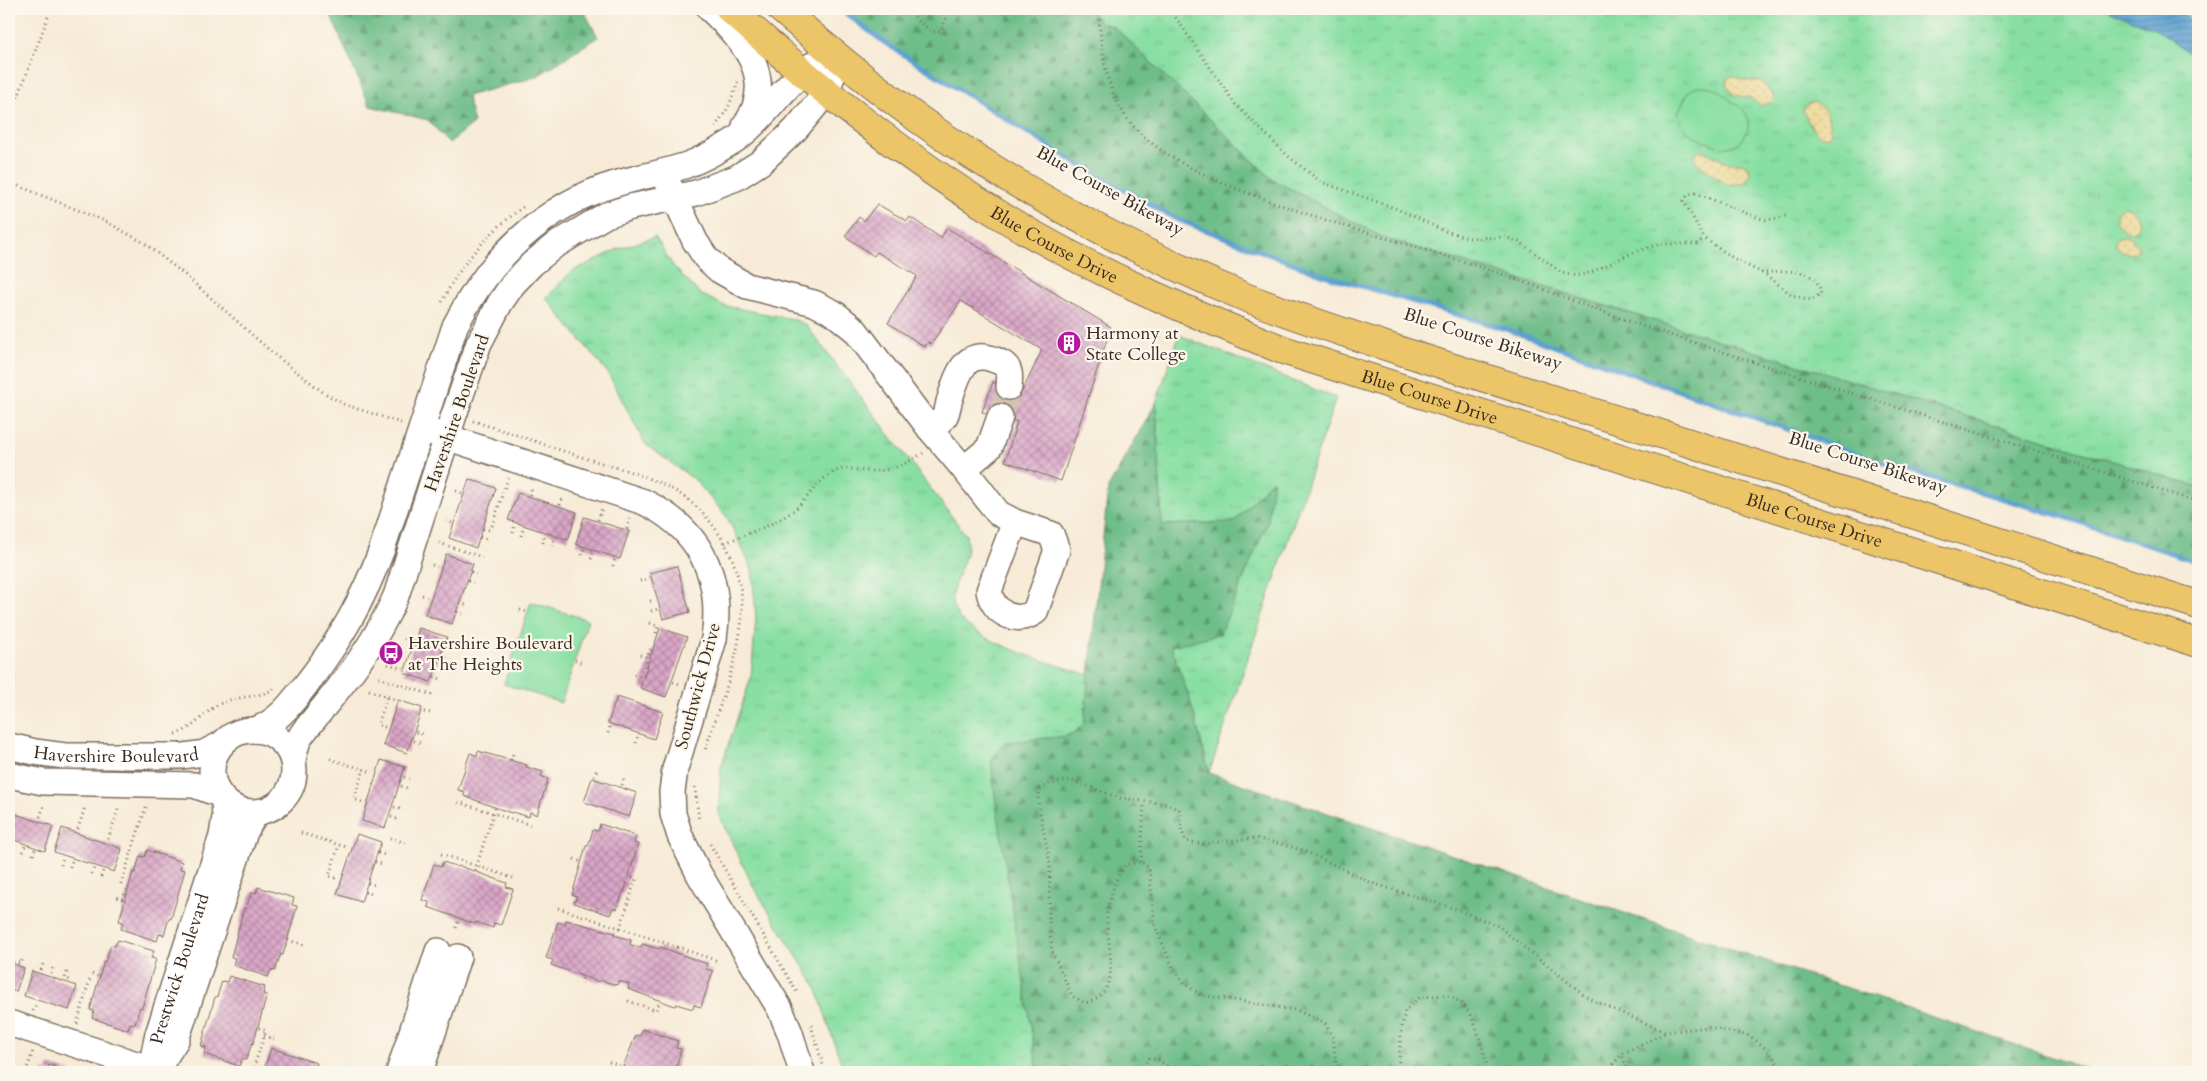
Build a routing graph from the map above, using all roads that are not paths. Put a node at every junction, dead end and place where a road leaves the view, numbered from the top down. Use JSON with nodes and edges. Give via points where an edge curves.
{"nodes":[{"id":1,"x":710,"y":9,"type":"edge"},
{"id":2,"x":730,"y":9,"type":"edge"},
{"id":3,"x":781,"y":9,"type":"edge"},
{"id":4,"x":835,"y":56,"type":"junction"},
{"id":5,"x":803,"y":74,"type":"junction"},
{"id":6,"x":826,"y":93,"type":"junction"},
{"id":7,"x":737,"y":138,"type":"junction"},
{"id":8,"x":662,"y":172,"type":"junction"},
{"id":9,"x":675,"y":197,"type":"junction"},
{"id":10,"x":1009,"y":386,"type":"tunnel mouth"},
{"id":11,"x":1000,"y":417,"type":"tunnel mouth"},
{"id":12,"x":420,"y":429,"type":"junction"},
{"id":13,"x":936,"y":435,"type":"junction"},
{"id":14,"x":447,"y":437,"type":"junction"},
{"id":15,"x":964,"y":468,"type":"junction"},
{"id":16,"x":1014,"y":522,"type":"dead end"},
{"id":17,"x":2198,"y":605,"type":"edge"},
{"id":18,"x":2198,"y":643,"type":"edge"},
{"id":19,"x":255,"y":730,"type":"junction"},
{"id":20,"x":222,"y":744,"type":"junction"},
{"id":21,"x":9,"y":746,"type":"edge"},
{"id":22,"x":293,"y":759,"type":"junction"},
{"id":23,"x":9,"y":775,"type":"edge"},
{"id":24,"x":221,"y":797,"type":"junction"},
{"id":25,"x":259,"y":812,"type":"junction"},
{"id":26,"x":448,"y":954,"type":"dead end"},
{"id":27,"x":9,"y":1023,"type":"edge"},
{"id":28,"x":158,"y":1071,"type":"edge"},
{"id":29,"x":406,"y":1071,"type":"edge"},
{"id":30,"x":802,"y":1072,"type":"edge"}],
"edges":[{"from":1,"to":7,"type":"street","name":"Havershire Boulevard","via":[[745,47],[752,58],[758,82],[749,120]]},
{"from":2,"to":5,"type":"main road","name":"Blue Course Drive"},
{"from":3,"to":4,"type":"main road","name":"Blue Course Drive"},
{"from":4,"to":5,"type":"street","name":"Havershire Boulevard","via":[[815,63]]},
{"from":4,"to":6,"type":"street","name":"Havershire Boulevard"},
{"from":4,"to":17,"type":"main road","name":"Blue Course Drive","via":[[917,118],[1052,202],[1107,234],[1246,297],[1438,363]]},
{"from":5,"to":6,"type":"main road","name":"Blue Course Drive"},
{"from":5,"to":7,"type":"street","name":"Havershire Boulevard"},
{"from":6,"to":9,"type":"street","name":"Havershire Boulevard","via":[[796,130],[761,162],[720,184]]},
{"from":6,"to":18,"type":"main road","name":"Blue Course Drive","via":[[949,183],[1004,218],[1193,314],[1283,350]]},
{"from":7,"to":8,"type":"street","name":"Havershire Boulevard","via":[[685,166]]},
{"from":8,"to":9,"type":"street"},
{"from":8,"to":12,"type":"street","name":"Havershire Boulevard","via":[[590,193],[548,216],[509,249],[478,285],[456,326]]},
{"from":9,"to":13,"type":"street","via":[[695,241],[719,270],[747,286],[814,304],[834,313],[855,330]]},
{"from":9,"to":14,"type":"street","name":"Havershire Boulevard","via":[[606,215],[554,246],[532,264],[488,323]]},
{"from":10,"to":13,"type":"street","via":[[1010,373],[1005,364],[991,358],[976,357],[965,362]]},
{"from":11,"to":15,"type":"street","via":[[989,448]]},
{"from":12,"to":14,"type":"street","name":"Southwick Drive"},
{"from":12,"to":19,"type":"street","name":"Havershire Boulevard","via":[[382,549],[355,613],[338,642],[288,708],[272,722]]},
{"from":13,"to":15,"type":"street"},
{"from":14,"to":22,"type":"street","name":"Havershire Boulevard","via":[[384,624],[354,671],[302,734],[296,743]]},
{"from":14,"to":30,"type":"street","name":"Southwick Drive","via":[[644,502],[682,526],[697,544],[716,592],[717,617],[714,639],[674,775],[673,814],[699,874],[780,1009]]},
{"from":15,"to":16,"type":"street","via":[[998,513]]},
{"from":19,"to":20,"type":"street","via":[[237,733]]},
{"from":19,"to":22,"type":"street","via":[[270,733],[283,742]]},
{"from":20,"to":21,"type":"street","name":"Havershire Boulevard","via":[[204,754],[184,756],[65,756]]},
{"from":20,"to":24,"type":"street","via":[[212,765],[212,776]]},
{"from":22,"to":25,"type":"street","via":[[294,783],[289,793],[271,809]]},
{"from":23,"to":24,"type":"street","name":"Havershire Boulevard","via":[[43,782],[194,785]]},
{"from":24,"to":25,"type":"street","via":[[233,807]]},
{"from":24,"to":28,"type":"street","name":"Prestwick Boulevard","via":[[225,817],[222,836],[158,1034],[154,1053]]},
{"from":25,"to":28,"type":"street","name":"Prestwick Boulevard","via":[[245,832],[176,1040]]},
{"from":26,"to":29,"type":"street"},
{"from":27,"to":28,"type":"street"}]}
